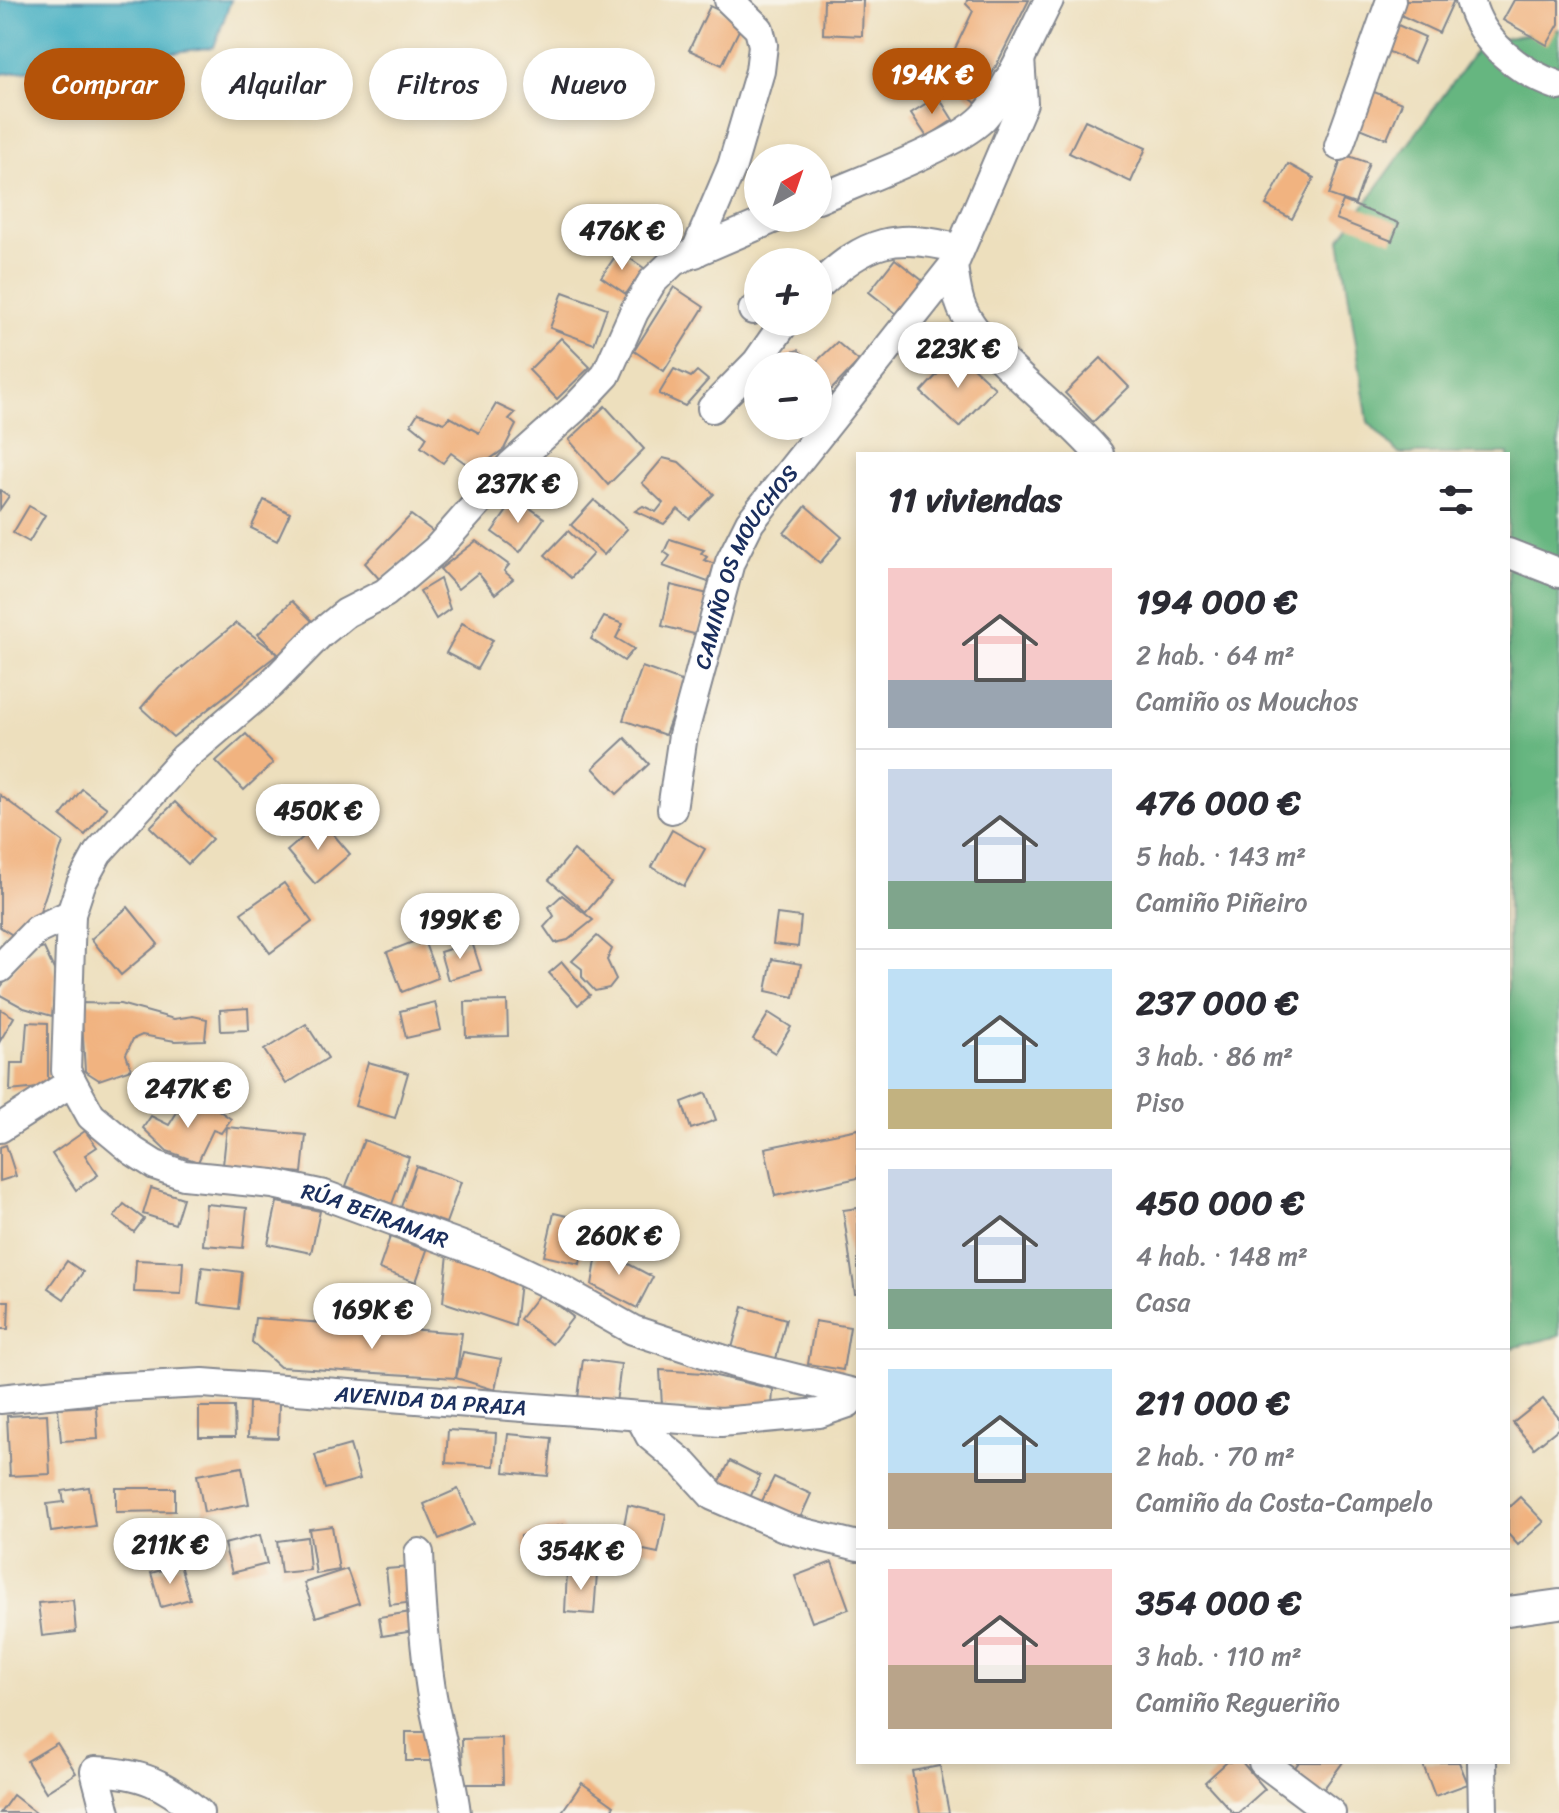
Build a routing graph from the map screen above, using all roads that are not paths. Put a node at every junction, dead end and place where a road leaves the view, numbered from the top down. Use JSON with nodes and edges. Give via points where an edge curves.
{"nodes":[{"id":1,"x":729,"y":0,"type":"edge"},
{"id":2,"x":1049,"y":0,"type":"edge"},
{"id":3,"x":1391,"y":0,"type":"edge"},
{"id":4,"x":1470,"y":0,"type":"edge"},
{"id":5,"x":1020,"y":58,"type":"junction"},
{"id":6,"x":1559,"y":86,"type":"edge"},
{"id":7,"x":1339,"y":146,"type":"dead end"},
{"id":8,"x":832,"y":193,"type":"edge"},
{"id":9,"x":744,"y":232,"type":"edge"},
{"id":10,"x":695,"y":253,"type":"junction"},
{"id":11,"x":957,"y":257,"type":"junction"},
{"id":12,"x":832,"y":273,"type":"edge"},
{"id":13,"x":775,"y":336,"type":"edge"},
{"id":14,"x":712,"y":408,"type":"dead end"},
{"id":15,"x":1091,"y":450,"type":"edge"},
{"id":16,"x":1510,"y":554,"type":"edge"},
{"id":17,"x":1559,"y":573,"type":"edge"},
{"id":18,"x":672,"y":809,"type":"dead end"},
{"id":19,"x":71,"y":914,"type":"junction"},
{"id":20,"x":0,"y":968,"type":"edge"},
{"id":21,"x":72,"y":1082,"type":"junction"},
{"id":22,"x":0,"y":1128,"type":"edge"},
{"id":23,"x":848,"y":1391,"type":"edge"},
{"id":24,"x":0,"y":1399,"type":"edge"},
{"id":25,"x":640,"y":1417,"type":"junction"},
{"id":26,"x":856,"y":1546,"type":"edge"},
{"id":27,"x":419,"y":1553,"type":"dead end"},
{"id":28,"x":1559,"y":1604,"type":"edge"},
{"id":29,"x":1510,"y":1611,"type":"edge"},
{"id":30,"x":1266,"y":1764,"type":"edge"},
{"id":31,"x":1482,"y":1764,"type":"edge"},
{"id":32,"x":106,"y":1813,"type":"edge"},
{"id":33,"x":199,"y":1813,"type":"edge"},
{"id":34,"x":456,"y":1813,"type":"edge"},
{"id":35,"x":1331,"y":1813,"type":"edge"},
{"id":36,"x":1483,"y":1813,"type":"edge"}],
"edges":[{"from":1,"to":10,"type":"street","via":[[759,29],[760,71],[732,166]]},
{"from":2,"to":5,"type":"street"},
{"from":3,"to":7,"type":"street"},
{"from":4,"to":6,"type":"street","via":[[1481,30],[1510,60]]},
{"from":5,"to":8,"type":"street","via":[[983,117],[952,139]]},
{"from":5,"to":11,"type":"street","name":"CAMIÑO OS MOUCHOS","via":[[1023,103]]},
{"from":9,"to":10,"type":"street","name":"RÚA BEIRAMAR"},
{"from":10,"to":19,"type":"street","name":"RÚA BEIRAMAR","via":[[674,261],[652,282],[606,375],[511,465],[436,550],[385,593],[320,634],[184,758],[98,853]]},
{"from":11,"to":12,"type":"street","via":[[930,241],[874,243]]},
{"from":11,"to":15,"type":"street","via":[[960,306],[994,353]]},
{"from":11,"to":18,"type":"street","name":"CAMIÑO OS MOUCHOS","via":[[745,532],[730,562],[683,735]]},
{"from":13,"to":14,"type":"street"},
{"from":16,"to":17,"type":"street"},
{"from":19,"to":20,"type":"street","via":[[37,930]]},
{"from":19,"to":21,"type":"street","name":"RÚA BEIRAMAR","via":[[66,1071]]},
{"from":21,"to":22,"type":"street"},
{"from":21,"to":23,"type":"street","name":"RÚA BEIRAMAR","via":[[91,1116],[155,1165],[184,1175],[324,1195],[495,1258],[645,1334]]},
{"from":23,"to":25,"type":"street","name":"AVENIDA DA PRAIA","via":[[848,1403],[819,1413],[721,1422]]},
{"from":24,"to":25,"type":"street","name":"AVENIDA DA PRAIA","via":[[203,1383]]},
{"from":25,"to":26,"type":"street","via":[[650,1436],[684,1464],[702,1488],[789,1529]]},
{"from":27,"to":34,"type":"street","via":[[432,1692]]},
{"from":28,"to":29,"type":"street"},
{"from":30,"to":35,"type":"street"},
{"from":31,"to":36,"type":"street"},
{"from":32,"to":33,"type":"street","via":[[95,1771],[168,1787]]}]}
